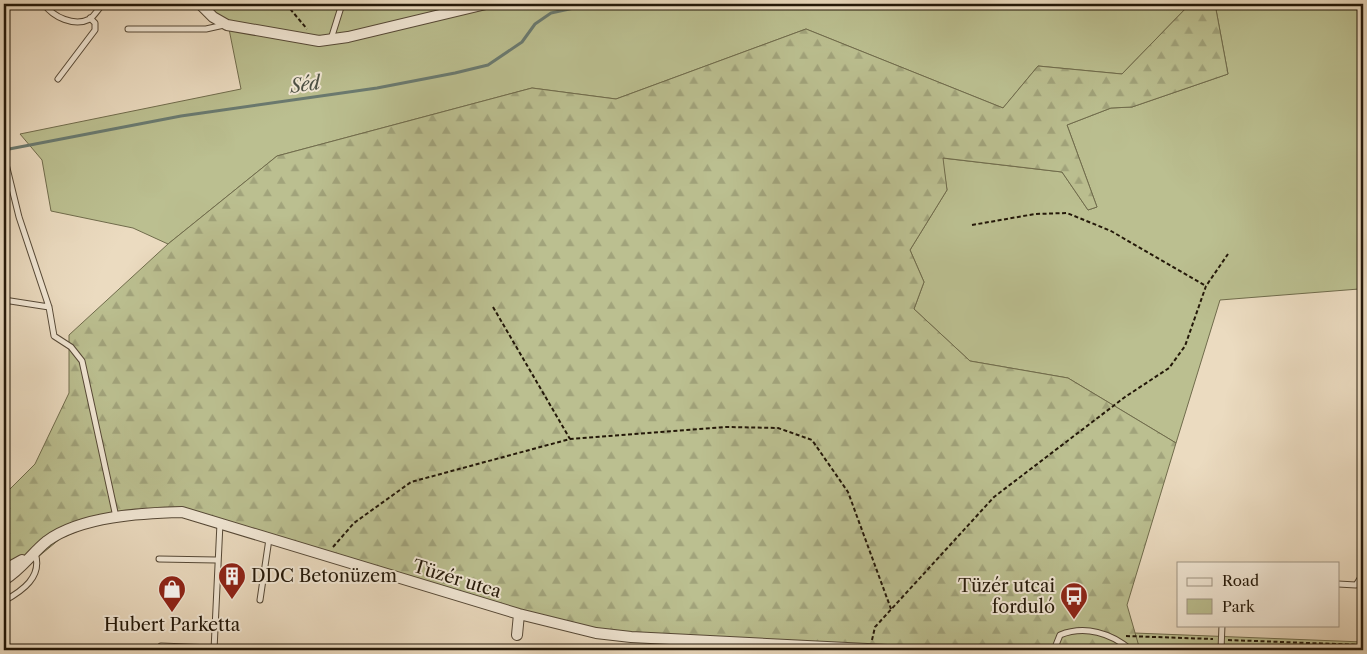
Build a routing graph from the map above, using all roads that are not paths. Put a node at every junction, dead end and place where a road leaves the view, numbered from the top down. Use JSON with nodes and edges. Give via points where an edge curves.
{"nodes":[{"id":1,"x":44,"y":4,"type":"edge"},
{"id":2,"x":103,"y":4,"type":"edge"},
{"id":3,"x":200,"y":4,"type":"edge"},
{"id":4,"x":342,"y":4,"type":"edge"},
{"id":5,"x":486,"y":4,"type":"edge"},
{"id":6,"x":90,"y":18,"type":"junction"},
{"id":7,"x":227,"y":25,"type":"junction"},
{"id":8,"x":128,"y":29,"type":"dead end"},
{"id":9,"x":331,"y":40,"type":"junction"},
{"id":10,"x":58,"y":79,"type":"dead end"},
{"id":11,"x":6,"y":164,"type":"dead end"},
{"id":12,"x":4,"y":300,"type":"edge"},
{"id":13,"x":49,"y":307,"type":"junction"},
{"id":14,"x":1361,"y":340,"type":"dead end"},
{"id":15,"x":1363,"y":346,"type":"edge"},
{"id":16,"x":116,"y":518,"type":"junction"},
{"id":17,"x":220,"y":522,"type":"junction"},
{"id":18,"x":269,"y":538,"type":"junction"},
{"id":19,"x":34,"y":553,"type":"junction"},
{"id":20,"x":159,"y":559,"type":"dead end"},
{"id":21,"x":216,"y":560,"type":"junction"},
{"id":22,"x":4,"y":570,"type":"edge"},
{"id":23,"x":1360,"y":577,"type":"dead end"},
{"id":24,"x":4,"y":580,"type":"edge"},
{"id":25,"x":1340,"y":584,"type":"edge"},
{"id":26,"x":260,"y":600,"type":"dead end"},
{"id":27,"x":4,"y":601,"type":"edge"},
{"id":28,"x":519,"y":614,"type":"junction"},
{"id":29,"x":1222,"y":626,"type":"edge"},
{"id":30,"x":517,"y":635,"type":"dead end"},
{"id":31,"x":161,"y":646,"type":"dead end"},
{"id":32,"x":214,"y":649,"type":"edge"},
{"id":33,"x":870,"y":649,"type":"edge"},
{"id":34,"x":887,"y":650,"type":"edge"},
{"id":35,"x":1054,"y":650,"type":"edge"},
{"id":36,"x":1131,"y":650,"type":"edge"},
{"id":37,"x":1221,"y":650,"type":"edge"}],
"edges":[{"from":1,"to":6,"type":"lane","via":[[65,20],[74,22]]},
{"from":2,"to":6,"type":"lane"},
{"from":3,"to":7,"type":"street"},
{"from":4,"to":9,"type":"lane"},
{"from":5,"to":9,"type":"street"},
{"from":6,"to":10,"type":"lane","via":[[95,23],[95,30]]},
{"from":7,"to":8,"type":"lane","via":[[206,29]]},
{"from":7,"to":9,"type":"street","via":[[319,41]]},
{"from":11,"to":13,"type":"lane","via":[[19,217]]},
{"from":12,"to":13,"type":"lane"},
{"from":13,"to":16,"type":"lane","via":[[54,336],[71,347],[82,361]]},
{"from":14,"to":15,"type":"lane"},
{"from":16,"to":17,"type":"street","name":"Tüzér utca","via":[[182,512]]},
{"from":16,"to":19,"type":"street","name":"Tüzér utca","via":[[57,535]]},
{"from":17,"to":18,"type":"street","name":"Tüzér utca"},
{"from":17,"to":21,"type":"lane"},
{"from":18,"to":26,"type":"lane"},
{"from":18,"to":28,"type":"street","name":"Tüzér utca"},
{"from":19,"to":22,"type":"street","name":"Tüzér utca"},
{"from":19,"to":24,"type":"street","name":"Tüzér utca"},
{"from":19,"to":27,"type":"lane","via":[[37,565],[32,580]]},
{"from":20,"to":21,"type":"lane"},
{"from":21,"to":32,"type":"lane"},
{"from":23,"to":25,"type":"lane","via":[[1356,585]]},
{"from":28,"to":30,"type":"street"},
{"from":28,"to":33,"type":"street","name":"Tüzér utca","via":[[596,633],[631,637]]},
{"from":29,"to":37,"type":"lane"},
{"from":31,"to":32,"type":"lane"},
{"from":33,"to":34,"type":"street","name":"Tüzér utca"},
{"from":35,"to":36,"type":"lane","via":[[1060,635],[1086,630],[1108,636]]}]}
